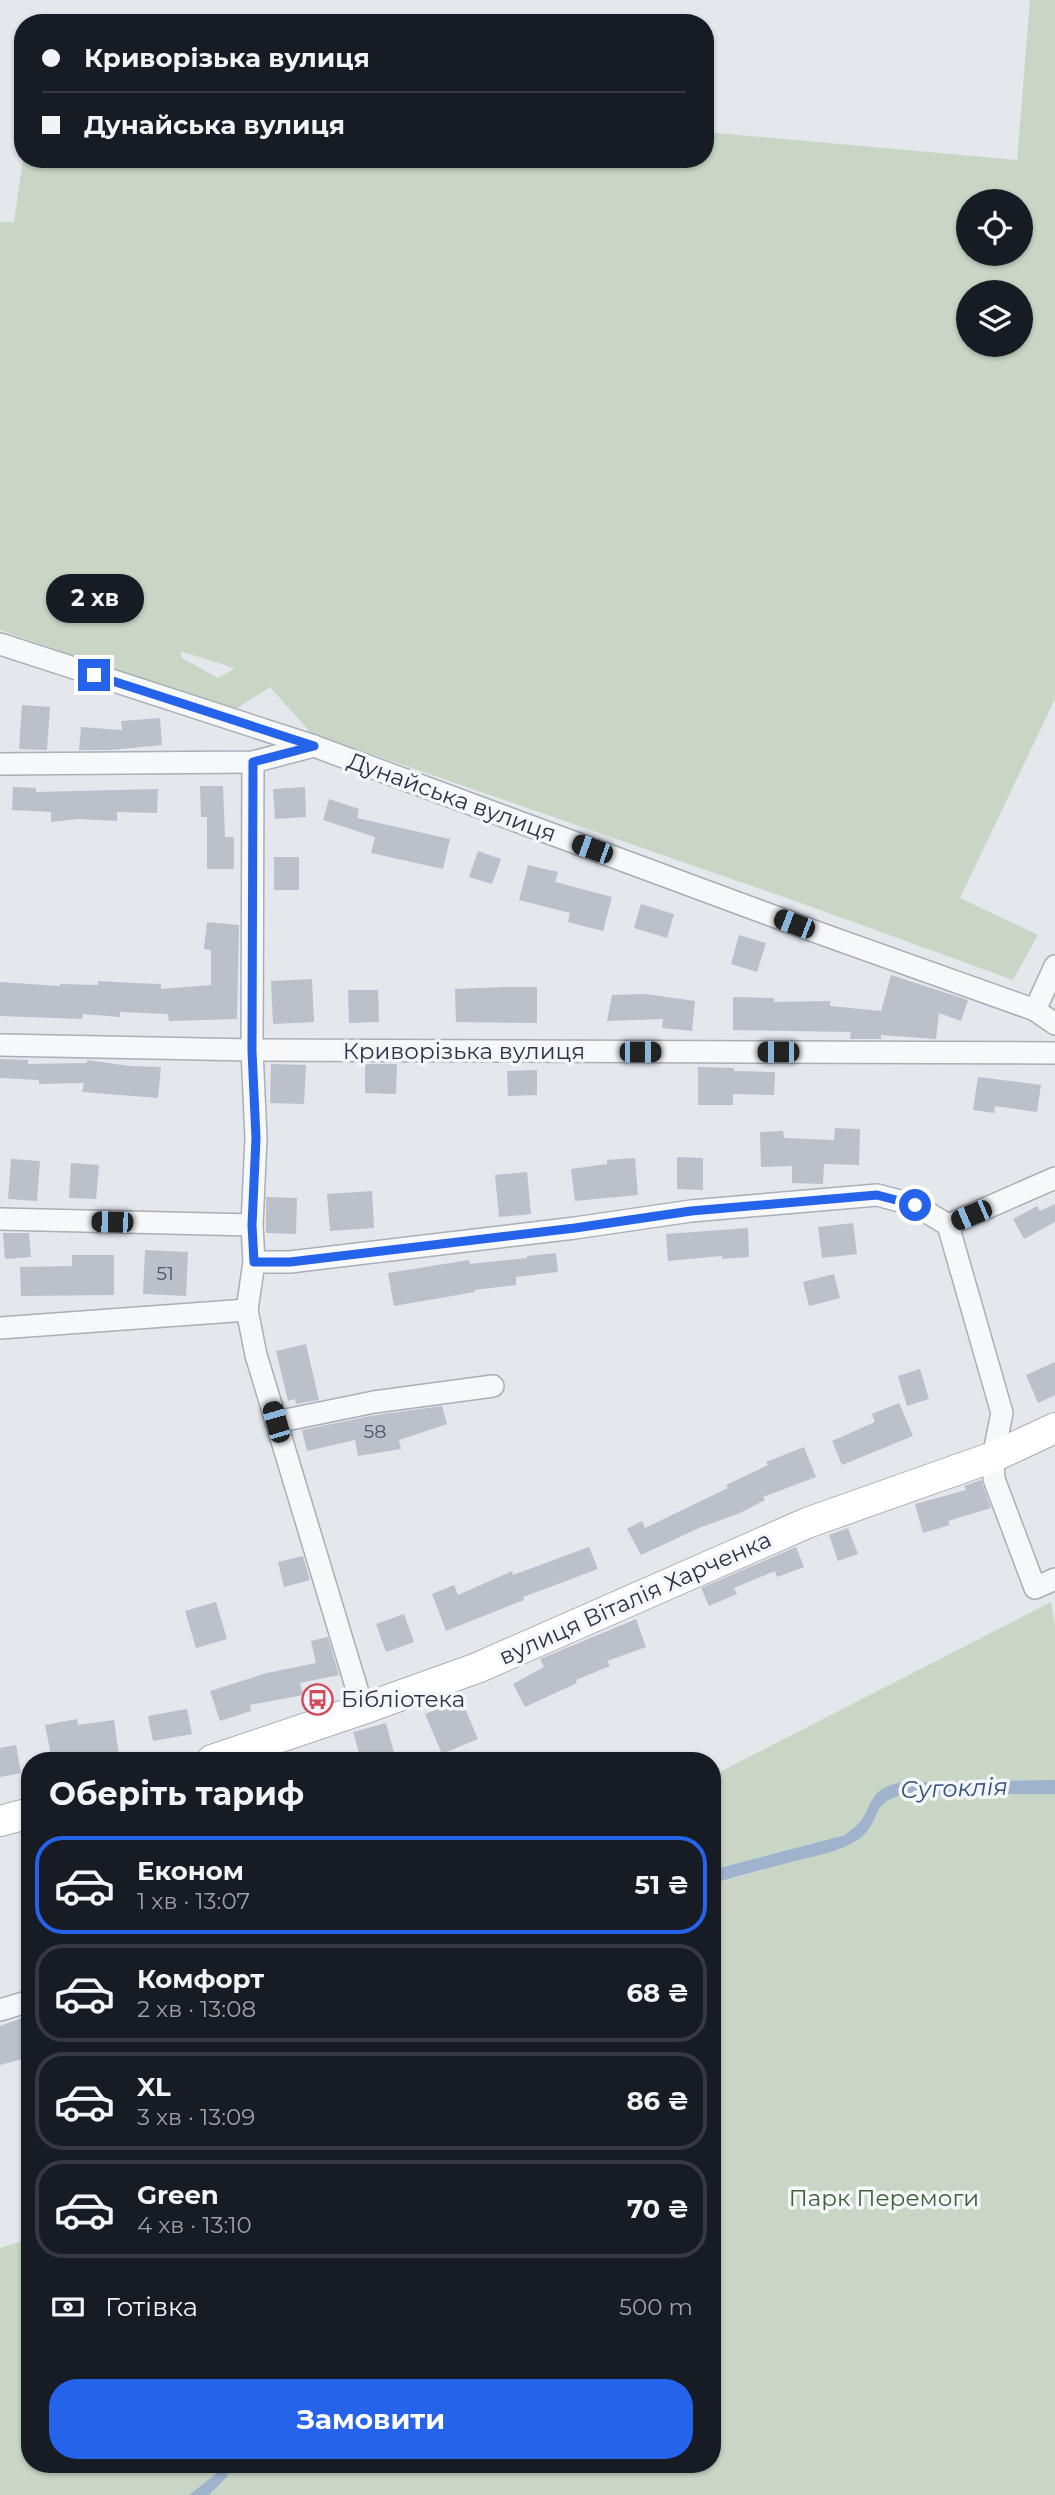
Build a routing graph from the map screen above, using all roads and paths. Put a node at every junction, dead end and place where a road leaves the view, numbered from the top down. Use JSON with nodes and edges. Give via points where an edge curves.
{"nodes":[{"id":1,"x":0,"y":644,"type":"edge"},
{"id":2,"x":314,"y":746,"type":"junction"},
{"id":3,"x":253,"y":762,"type":"junction"},
{"id":4,"x":0,"y":764,"type":"edge"},
{"id":5,"x":1055,"y":967,"type":"edge"},
{"id":6,"x":1035,"y":1010,"type":"junction"},
{"id":7,"x":1055,"y":1024,"type":"edge"},
{"id":8,"x":0,"y":1045,"type":"edge"},
{"id":9,"x":252,"y":1051,"type":"junction"},
{"id":10,"x":1055,"y":1054,"type":"edge"},
{"id":11,"x":1055,"y":1178,"type":"edge"},
{"id":12,"x":0,"y":1219,"type":"edge"},
{"id":13,"x":252,"y":1225,"type":"junction"},
{"id":14,"x":948,"y":1225,"type":"junction"},
{"id":15,"x":254,"y":1262,"type":"junction"},
{"id":16,"x":247,"y":1310,"type":"junction"},
{"id":17,"x":0,"y":1328,"type":"edge"},
{"id":18,"x":493,"y":1386,"type":"dead end"},
{"id":19,"x":276,"y":1422,"type":"junction"},
{"id":20,"x":1055,"y":1428,"type":"edge"},
{"id":21,"x":993,"y":1457,"type":"junction"},
{"id":22,"x":1055,"y":1579,"type":"edge"},
{"id":23,"x":363,"y":1709,"type":"junction"},
{"id":24,"x":236,"y":1752,"type":"edge"},
{"id":25,"x":21,"y":1815,"type":"edge"},
{"id":26,"x":0,"y":1821,"type":"edge"},
{"id":27,"x":21,"y":2004,"type":"edge"},
{"id":28,"x":0,"y":2010,"type":"edge"}],
"edges":[{"from":1,"to":2,"type":"street","name":"Дунайська вулиця"},
{"from":2,"to":3,"type":"street"},
{"from":2,"to":6,"type":"street","name":"Дунайська вулиця"},
{"from":3,"to":4,"type":"street"},
{"from":3,"to":9,"type":"street"},
{"from":5,"to":6,"type":"street"},
{"from":6,"to":7,"type":"street","name":"Дунайська вулиця"},
{"from":8,"to":9,"type":"street","name":"Криворізька вулиця"},
{"from":9,"to":10,"type":"street","name":"Криворізька вулиця"},
{"from":9,"to":13,"type":"street","via":[[256,1138]]},
{"from":11,"to":14,"type":"street"},
{"from":12,"to":13,"type":"street"},
{"from":13,"to":15,"type":"street"},
{"from":14,"to":15,"type":"street","via":[[915,1205],[877,1195],[691,1211],[303,1260]]},
{"from":14,"to":21,"type":"street","via":[[1002,1413]]},
{"from":15,"to":16,"type":"street"},
{"from":16,"to":17,"type":"street"},
{"from":16,"to":19,"type":"street"},
{"from":18,"to":19,"type":"street","via":[[374,1402]]},
{"from":19,"to":23,"type":"street"},
{"from":20,"to":21,"type":"street","name":"вулиця Віталія Харченка"},
{"from":21,"to":22,"type":"street","via":[[994,1479],[1035,1588]]},
{"from":21,"to":23,"type":"street","name":"вулиця Віталія Харченка","via":[[807,1523],[477,1668]]},
{"from":23,"to":24,"type":"street","name":"вулиця Віталія Харченка"},
{"from":25,"to":26,"type":"street"},
{"from":27,"to":28,"type":"street"}]}
